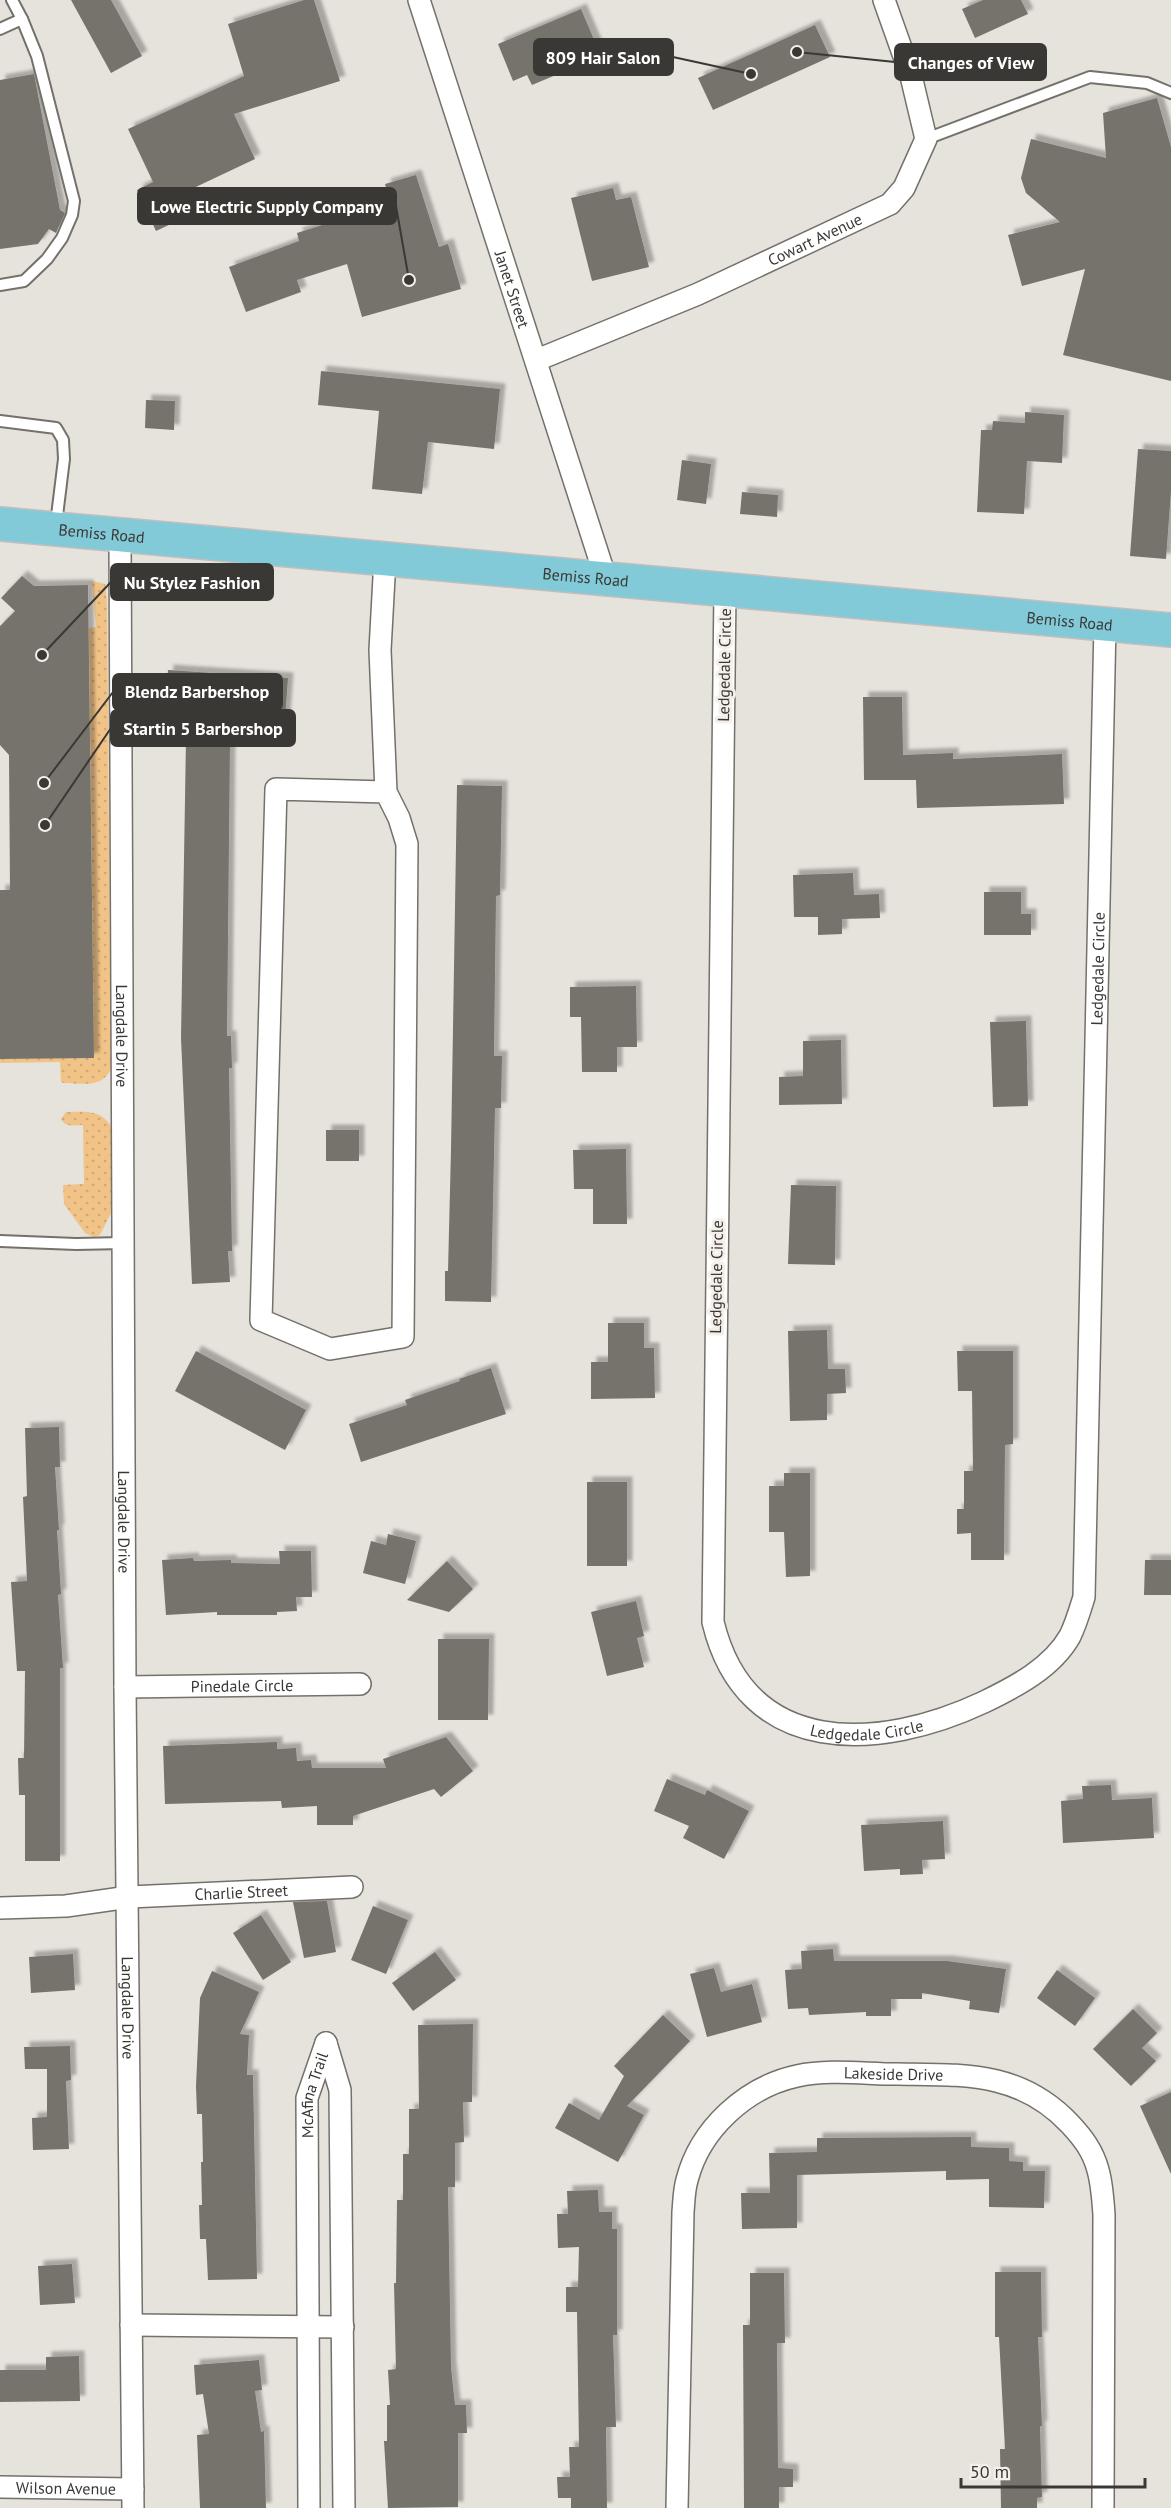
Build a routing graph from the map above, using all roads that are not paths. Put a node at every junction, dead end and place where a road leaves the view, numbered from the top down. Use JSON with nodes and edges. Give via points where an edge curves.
{"nodes":[{"id":1,"x":12,"y":0,"type":"edge"},
{"id":2,"x":419,"y":0,"type":"edge"},
{"id":3,"x":884,"y":0,"type":"edge"},
{"id":4,"x":22,"y":19,"type":"junction"},
{"id":5,"x":0,"y":29,"type":"edge"},
{"id":6,"x":1171,"y":93,"type":"edge"},
{"id":7,"x":926,"y":139,"type":"junction"},
{"id":8,"x":0,"y":285,"type":"edge"},
{"id":9,"x":537,"y":360,"type":"junction"},
{"id":10,"x":0,"y":421,"type":"edge"},
{"id":11,"x":0,"y":524,"type":"edge"},
{"id":12,"x":56,"y":529,"type":"junction"},
{"id":13,"x":120,"y":535,"type":"junction"},
{"id":14,"x":385,"y":559,"type":"junction"},
{"id":15,"x":606,"y":579,"type":"junction"},
{"id":16,"x":725,"y":590,"type":"junction"},
{"id":17,"x":1105,"y":624,"type":"junction"},
{"id":18,"x":1171,"y":630,"type":"edge"},
{"id":19,"x":386,"y":792,"type":"junction"},
{"id":20,"x":0,"y":1241,"type":"edge"},
{"id":21,"x":124,"y":1243,"type":"junction"},
{"id":22,"x":360,"y":1684,"type":"dead end"},
{"id":23,"x":125,"y":1688,"type":"junction"},
{"id":24,"x":352,"y":1887,"type":"dead end"},
{"id":25,"x":129,"y":1897,"type":"junction"},
{"id":26,"x":0,"y":1908,"type":"edge"},
{"id":27,"x":342,"y":2191,"type":"junction"},
{"id":28,"x":307,"y":2192,"type":"junction"},
{"id":29,"x":131,"y":2325,"type":"junction"},
{"id":30,"x":308,"y":2327,"type":"junction"},
{"id":31,"x":343,"y":2327,"type":"junction"},
{"id":32,"x":309,"y":2438,"type":"junction"},
{"id":33,"x":343,"y":2438,"type":"junction"},
{"id":34,"x":0,"y":2487,"type":"edge"},
{"id":35,"x":133,"y":2498,"type":"edge"},
{"id":36,"x":309,"y":2508,"type":"edge"},
{"id":37,"x":344,"y":2508,"type":"edge"},
{"id":38,"x":677,"y":2508,"type":"edge"},
{"id":39,"x":1103,"y":2508,"type":"edge"}],
"edges":[{"from":1,"to":4,"type":"lane"},
{"from":2,"to":9,"type":"street","name":"Janet Street"},
{"from":3,"to":7,"type":"street"},
{"from":4,"to":5,"type":"lane"},
{"from":4,"to":8,"type":"lane","via":[[37,56],[74,201],[62,237],[47,259],[24,281]]},
{"from":6,"to":7,"type":"lane","via":[[1147,82],[1090,77]]},
{"from":7,"to":9,"type":"street","name":"Cowart Avenue","via":[[904,188],[890,204],[698,294]]},
{"from":9,"to":15,"type":"street","name":"Janet Street"},
{"from":10,"to":12,"type":"lane","via":[[56,428],[63,440]]},
{"from":11,"to":12,"type":"main road","name":"Bemiss Road"},
{"from":12,"to":13,"type":"main road","name":"Bemiss Road"},
{"from":13,"to":14,"type":"main road","name":"Bemiss Road"},
{"from":13,"to":21,"type":"street","name":"Langdale Drive"},
{"from":14,"to":15,"type":"main road","name":"Bemiss Road"},
{"from":14,"to":19,"type":"street","via":[[380,650]]},
{"from":15,"to":16,"type":"main road","name":"Bemiss Road"},
{"from":16,"to":17,"type":"main road","name":"Bemiss Road"},
{"from":16,"to":17,"type":"street","name":"Ledgedale Circle","via":[[713,1622],[730,1671],[763,1707],[810,1730],[841,1735],[862,1736],[930,1722],[958,1714],[1020,1684],[1069,1638],[1083,1597]]},
{"from":17,"to":18,"type":"main road","name":"Bemiss Road"},
{"from":19,"to":19,"type":"street","via":[[407,844],[403,1337],[330,1349],[261,1320],[276,789]]},
{"from":20,"to":21,"type":"lane"},
{"from":21,"to":23,"type":"street","name":"Langdale Drive"},
{"from":22,"to":23,"type":"street","name":"Pinedale Circle"},
{"from":23,"to":25,"type":"street","name":"Langdale Drive"},
{"from":24,"to":25,"type":"street","name":"Charlie Street"},
{"from":25,"to":26,"type":"street","name":"Charlie Street","via":[[66,1906]]},
{"from":25,"to":29,"type":"street","name":"Langdale Drive"},
{"from":27,"to":28,"type":"street"},
{"from":27,"to":28,"type":"street","name":"McAfina Trail","via":[[340,2090],[326,2043],[307,2098]]},
{"from":27,"to":31,"type":"street","name":"McAfina Trail"},
{"from":28,"to":30,"type":"street","name":"McAfina Trail"},
{"from":29,"to":30,"type":"street"},
{"from":29,"to":35,"type":"street","name":"Langdale Drive"},
{"from":30,"to":31,"type":"street"},
{"from":30,"to":32,"type":"street","name":"McAfina Trail"},
{"from":31,"to":33,"type":"street","name":"McAfina Trail"},
{"from":32,"to":33,"type":"street"},
{"from":32,"to":36,"type":"street","name":"McAfina Trail"},
{"from":33,"to":37,"type":"street","name":"McAfina Trail"},
{"from":34,"to":35,"type":"street","name":"Wilson Avenue"},
{"from":38,"to":39,"type":"street","name":"Lakeside Drive","via":[[683,2212],[686,2182],[694,2158],[724,2117],[760,2090],[798,2076],[841,2074],[969,2076],[1007,2082],[1054,2108],[1093,2154],[1104,2215]]}]}
